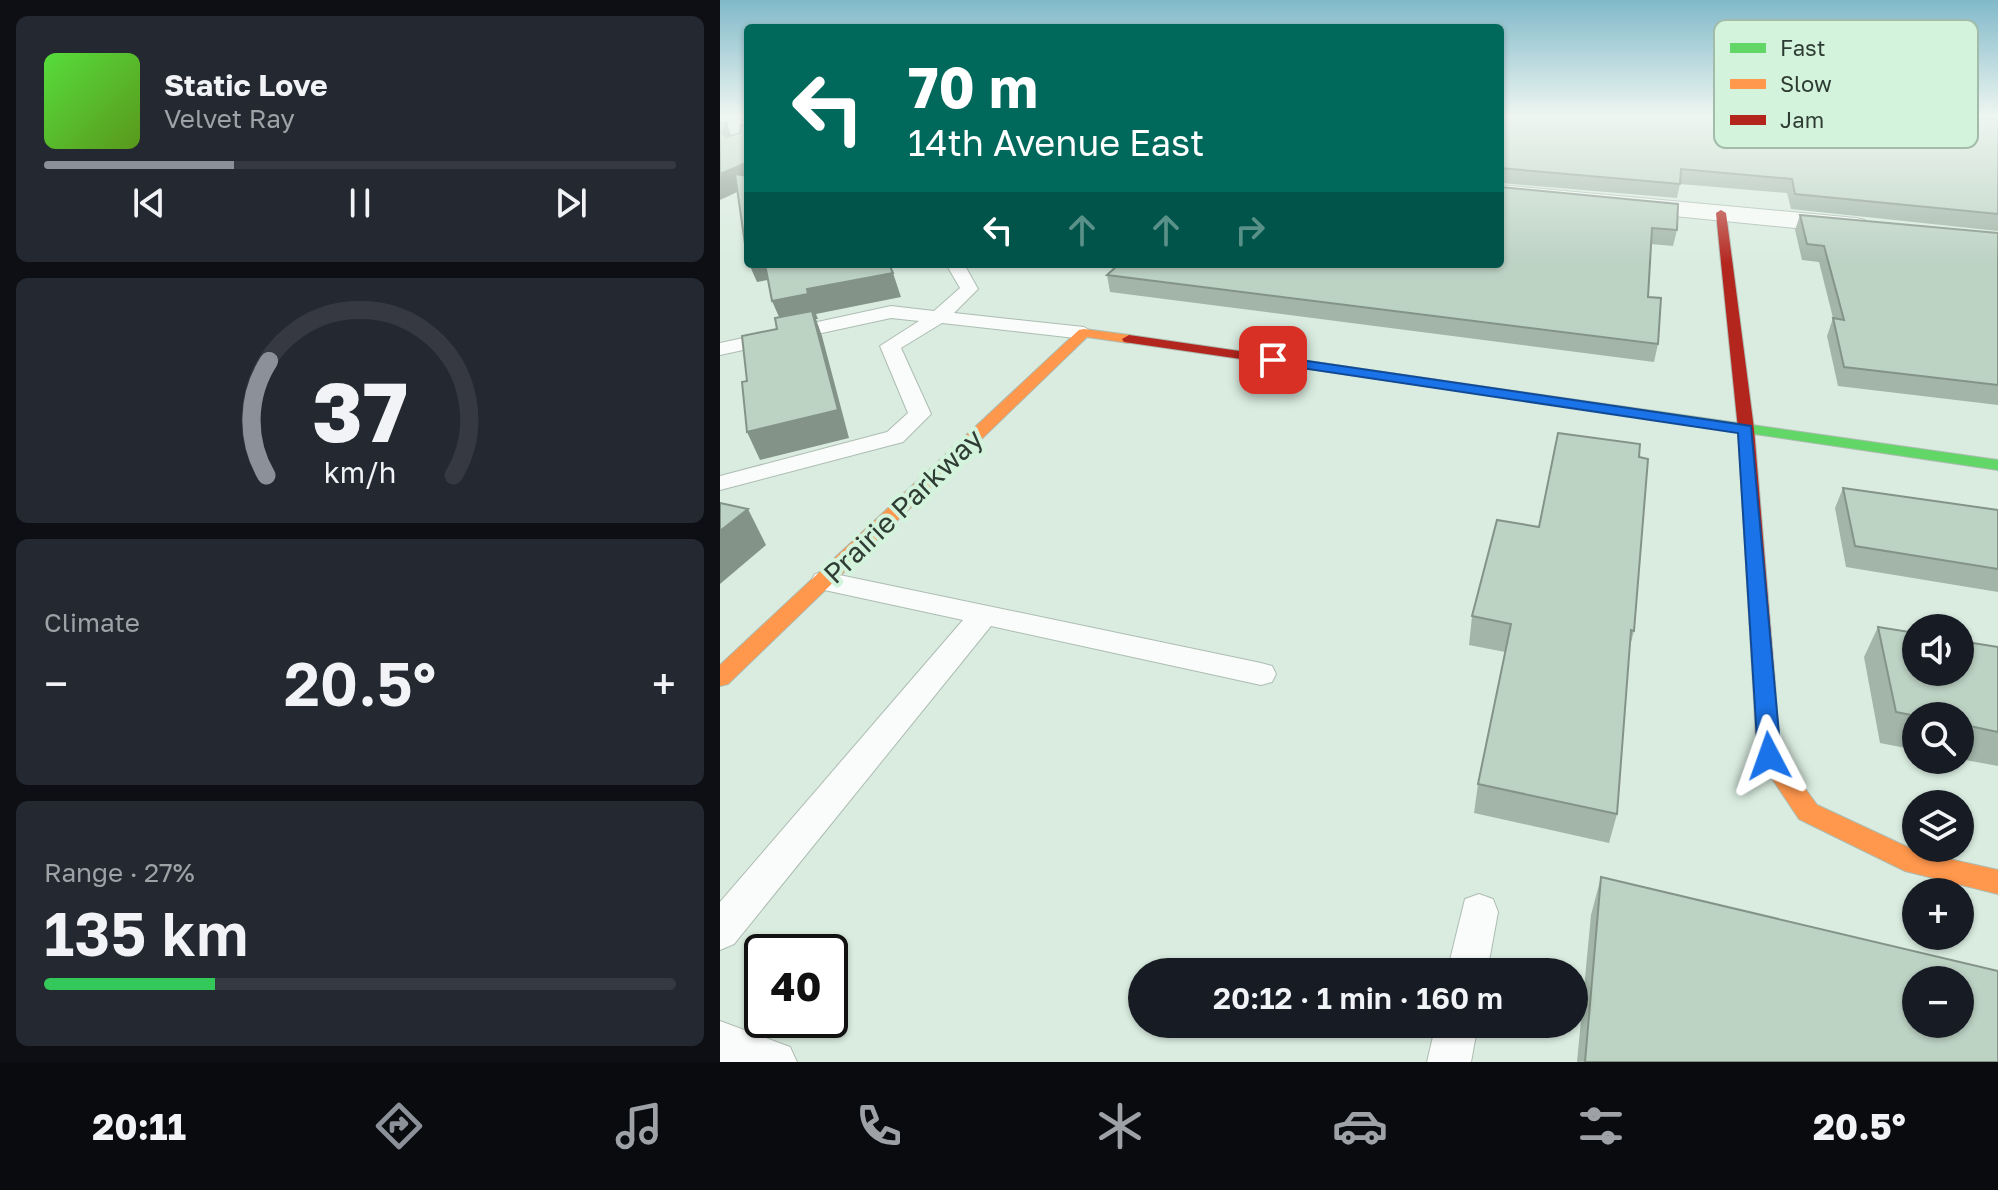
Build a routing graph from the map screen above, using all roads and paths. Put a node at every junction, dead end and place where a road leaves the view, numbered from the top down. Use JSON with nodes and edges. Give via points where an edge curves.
{"nodes":[{"id":1,"x":1504,"y":192,"type":"edge"},
{"id":2,"x":1721,"y":213,"type":"junction"},
{"id":3,"x":1875,"y":227,"type":"edge"},
{"id":4,"x":957,"y":268,"type":"edge"},
{"id":5,"x":939,"y":317,"type":"junction"},
{"id":6,"x":1084,"y":333,"type":"junction"},
{"id":7,"x":720,"y":349,"type":"edge"},
{"id":8,"x":1746,"y":429,"type":"junction"},
{"id":9,"x":1998,"y":465,"type":"edge"},
{"id":10,"x":720,"y":483,"type":"edge"},
{"id":11,"x":825,"y":581,"type":"junction"},
{"id":12,"x":984,"y":615,"type":"junction"},
{"id":13,"x":1261,"y":674,"type":"dead end"},
{"id":14,"x":720,"y":678,"type":"edge"},
{"id":15,"x":1998,"y":882,"type":"edge"},
{"id":16,"x":1479,"y":912,"type":"dead end"},
{"id":17,"x":720,"y":931,"type":"edge"},
{"id":18,"x":1470,"y":958,"type":"edge"},
{"id":19,"x":1454,"y":1038,"type":"edge"},
{"id":20,"x":720,"y":1043,"type":"edge"},
{"id":21,"x":775,"y":1062,"type":"edge"},
{"id":22,"x":1449,"y":1062,"type":"edge"}],
"edges":[{"from":1,"to":2,"type":"street"},
{"from":2,"to":3,"type":"street"},
{"from":2,"to":8,"type":"street"},
{"from":4,"to":5,"type":"lane","via":[[969,289]]},
{"from":5,"to":6,"type":"lane"},
{"from":5,"to":7,"type":"lane","via":[[891,312]]},
{"from":5,"to":10,"type":"lane","via":[[890,346],[920,414],[895,437]]},
{"from":6,"to":8,"type":"street"},
{"from":6,"to":11,"type":"street","name":"Prairie Parkway"},
{"from":8,"to":9,"type":"street"},
{"from":8,"to":15,"type":"street","via":[[1769,756],[1808,812],[1914,863]]},
{"from":11,"to":12,"type":"lane"},
{"from":11,"to":14,"type":"street","name":"Prairie Parkway"},
{"from":12,"to":13,"type":"lane"},
{"from":12,"to":17,"type":"lane"},
{"from":16,"to":18,"type":"lane"},
{"from":19,"to":22,"type":"lane"},
{"from":20,"to":21,"type":"lane"}]}
